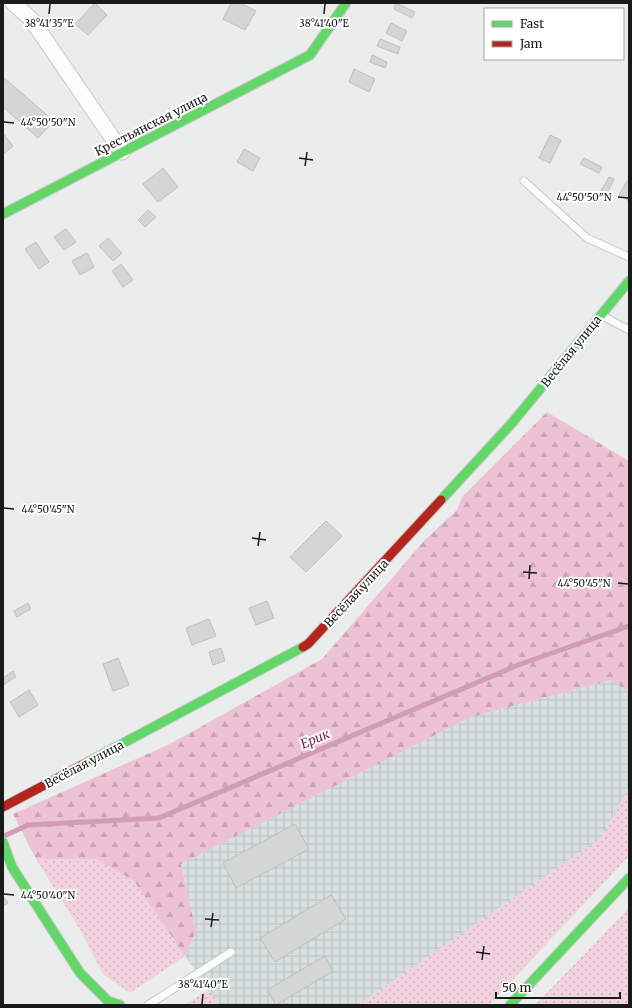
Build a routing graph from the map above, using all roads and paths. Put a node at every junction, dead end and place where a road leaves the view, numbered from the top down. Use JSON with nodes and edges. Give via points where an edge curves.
{"nodes":[{"id":1,"x":14,"y":3,"type":"edge"},
{"id":2,"x":346,"y":3,"type":"edge"},
{"id":3,"x":122,"y":152,"type":"junction"},
{"id":4,"x":524,"y":181,"type":"dead end"},
{"id":5,"x":3,"y":214,"type":"edge"},
{"id":6,"x":629,"y":257,"type":"edge"},
{"id":7,"x":629,"y":280,"type":"edge"},
{"id":8,"x":601,"y":315,"type":"junction"},
{"id":9,"x":629,"y":330,"type":"edge"},
{"id":10,"x":3,"y":807,"type":"edge"},
{"id":11,"x":3,"y":842,"type":"edge"},
{"id":12,"x":8,"y":869,"type":"edge"},
{"id":13,"x":629,"y":878,"type":"edge"},
{"id":14,"x":231,"y":952,"type":"dead end"},
{"id":15,"x":120,"y":1005,"type":"edge"},
{"id":16,"x":148,"y":1005,"type":"edge"},
{"id":17,"x":510,"y":1005,"type":"edge"}],
"edges":[{"from":1,"to":3,"type":"street","via":[[31,19]]},
{"from":2,"to":3,"type":"street","name":"Крестьянская улица","via":[[310,55]]},
{"from":3,"to":5,"type":"street","name":"Крестьянская улица"},
{"from":4,"to":6,"type":"lane","via":[[587,238]]},
{"from":7,"to":8,"type":"street","name":"Весёлая улица"},
{"from":8,"to":9,"type":"lane"},
{"from":8,"to":10,"type":"street","name":"Весёлая улица","via":[[512,423],[308,644]]},
{"from":11,"to":12,"type":"street"},
{"from":12,"to":15,"type":"street","via":[[80,973],[108,1001]]},
{"from":13,"to":17,"type":"street"},
{"from":14,"to":16,"type":"lane"}]}
